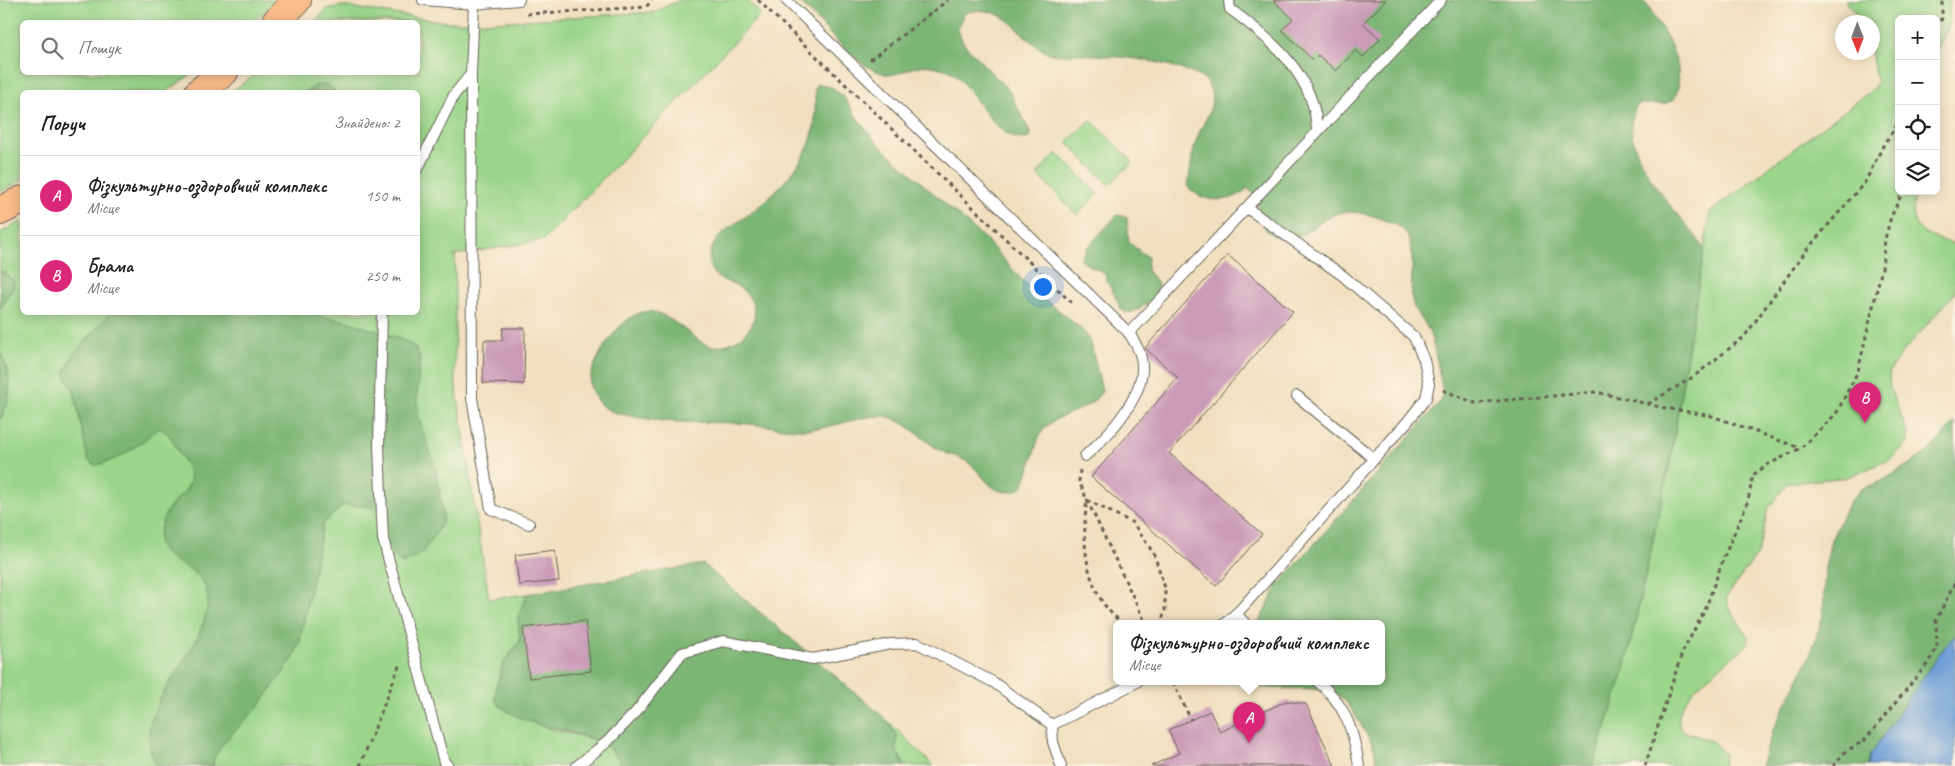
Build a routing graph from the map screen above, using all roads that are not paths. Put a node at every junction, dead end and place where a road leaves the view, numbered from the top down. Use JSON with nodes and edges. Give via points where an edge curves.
{"nodes":[{"id":1,"x":297,"y":0,"type":"edge"},
{"id":2,"x":423,"y":0,"type":"edge"},
{"id":3,"x":519,"y":0,"type":"edge"},
{"id":4,"x":786,"y":0,"type":"edge"},
{"id":5,"x":1229,"y":0,"type":"edge"},
{"id":6,"x":1441,"y":0,"type":"edge"},
{"id":7,"x":474,"y":4,"type":"junction"},
{"id":8,"x":278,"y":20,"type":"edge"},
{"id":9,"x":471,"y":74,"type":"junction"},
{"id":10,"x":220,"y":75,"type":"edge"},
{"id":11,"x":201,"y":90,"type":"edge"},
{"id":12,"x":1317,"y":132,"type":"junction"},
{"id":13,"x":420,"y":164,"type":"edge"},
{"id":14,"x":20,"y":201,"type":"edge"},
{"id":15,"x":1247,"y":208,"type":"junction"},
{"id":16,"x":0,"y":211,"type":"edge"},
{"id":17,"x":382,"y":315,"type":"edge"},
{"id":18,"x":1129,"y":333,"type":"junction"},
{"id":19,"x":1297,"y":396,"type":"dead end"},
{"id":20,"x":1085,"y":456,"type":"road end"},
{"id":21,"x":1373,"y":458,"type":"junction"},
{"id":22,"x":529,"y":524,"type":"dead end"},
{"id":23,"x":1236,"y":614,"type":"junction"},
{"id":24,"x":1229,"y":620,"type":"edge"},
{"id":25,"x":1242,"y":620,"type":"edge"},
{"id":26,"x":1131,"y":685,"type":"edge"},
{"id":27,"x":1322,"y":685,"type":"edge"},
{"id":28,"x":1052,"y":724,"type":"junction"},
{"id":29,"x":448,"y":766,"type":"edge"},
{"id":30,"x":577,"y":766,"type":"edge"},
{"id":31,"x":1061,"y":766,"type":"edge"},
{"id":32,"x":1359,"y":766,"type":"edge"}],
"edges":[{"from":1,"to":8,"type":"main road"},
{"from":2,"to":7,"type":"lane"},
{"from":3,"to":7,"type":"lane"},
{"from":4,"to":18,"type":"lane"},
{"from":5,"to":12,"type":"lane","via":[[1230,9],[1267,36],[1302,75],[1317,116]]},
{"from":6,"to":12,"type":"lane"},
{"from":7,"to":9,"type":"lane"},
{"from":9,"to":13,"type":"lane","via":[[454,95]]},
{"from":9,"to":22,"type":"lane","via":[[472,398],[491,509]]},
{"from":10,"to":11,"type":"main road"},
{"from":12,"to":15,"type":"lane"},
{"from":14,"to":16,"type":"main road"},
{"from":15,"to":18,"type":"lane"},
{"from":15,"to":21,"type":"lane","via":[[1342,275],[1414,337],[1424,360],[1429,384],[1426,398]]},
{"from":17,"to":29,"type":"lane","via":[[379,446],[383,539],[444,762]]},
{"from":18,"to":20,"type":"lane","via":[[1141,355],[1134,399],[1106,438]]},
{"from":19,"to":21,"type":"lane"},
{"from":21,"to":23,"type":"lane"},
{"from":23,"to":24,"type":"lane"},
{"from":23,"to":25,"type":"lane"},
{"from":26,"to":28,"type":"lane"},
{"from":27,"to":32,"type":"lane","via":[[1332,693],[1346,715],[1356,741]]},
{"from":28,"to":30,"type":"lane","via":[[993,682],[917,643],[890,644],[813,659],[723,641],[682,654],[636,712],[607,742]]},
{"from":28,"to":31,"type":"lane","via":[[1053,742]]}]}
